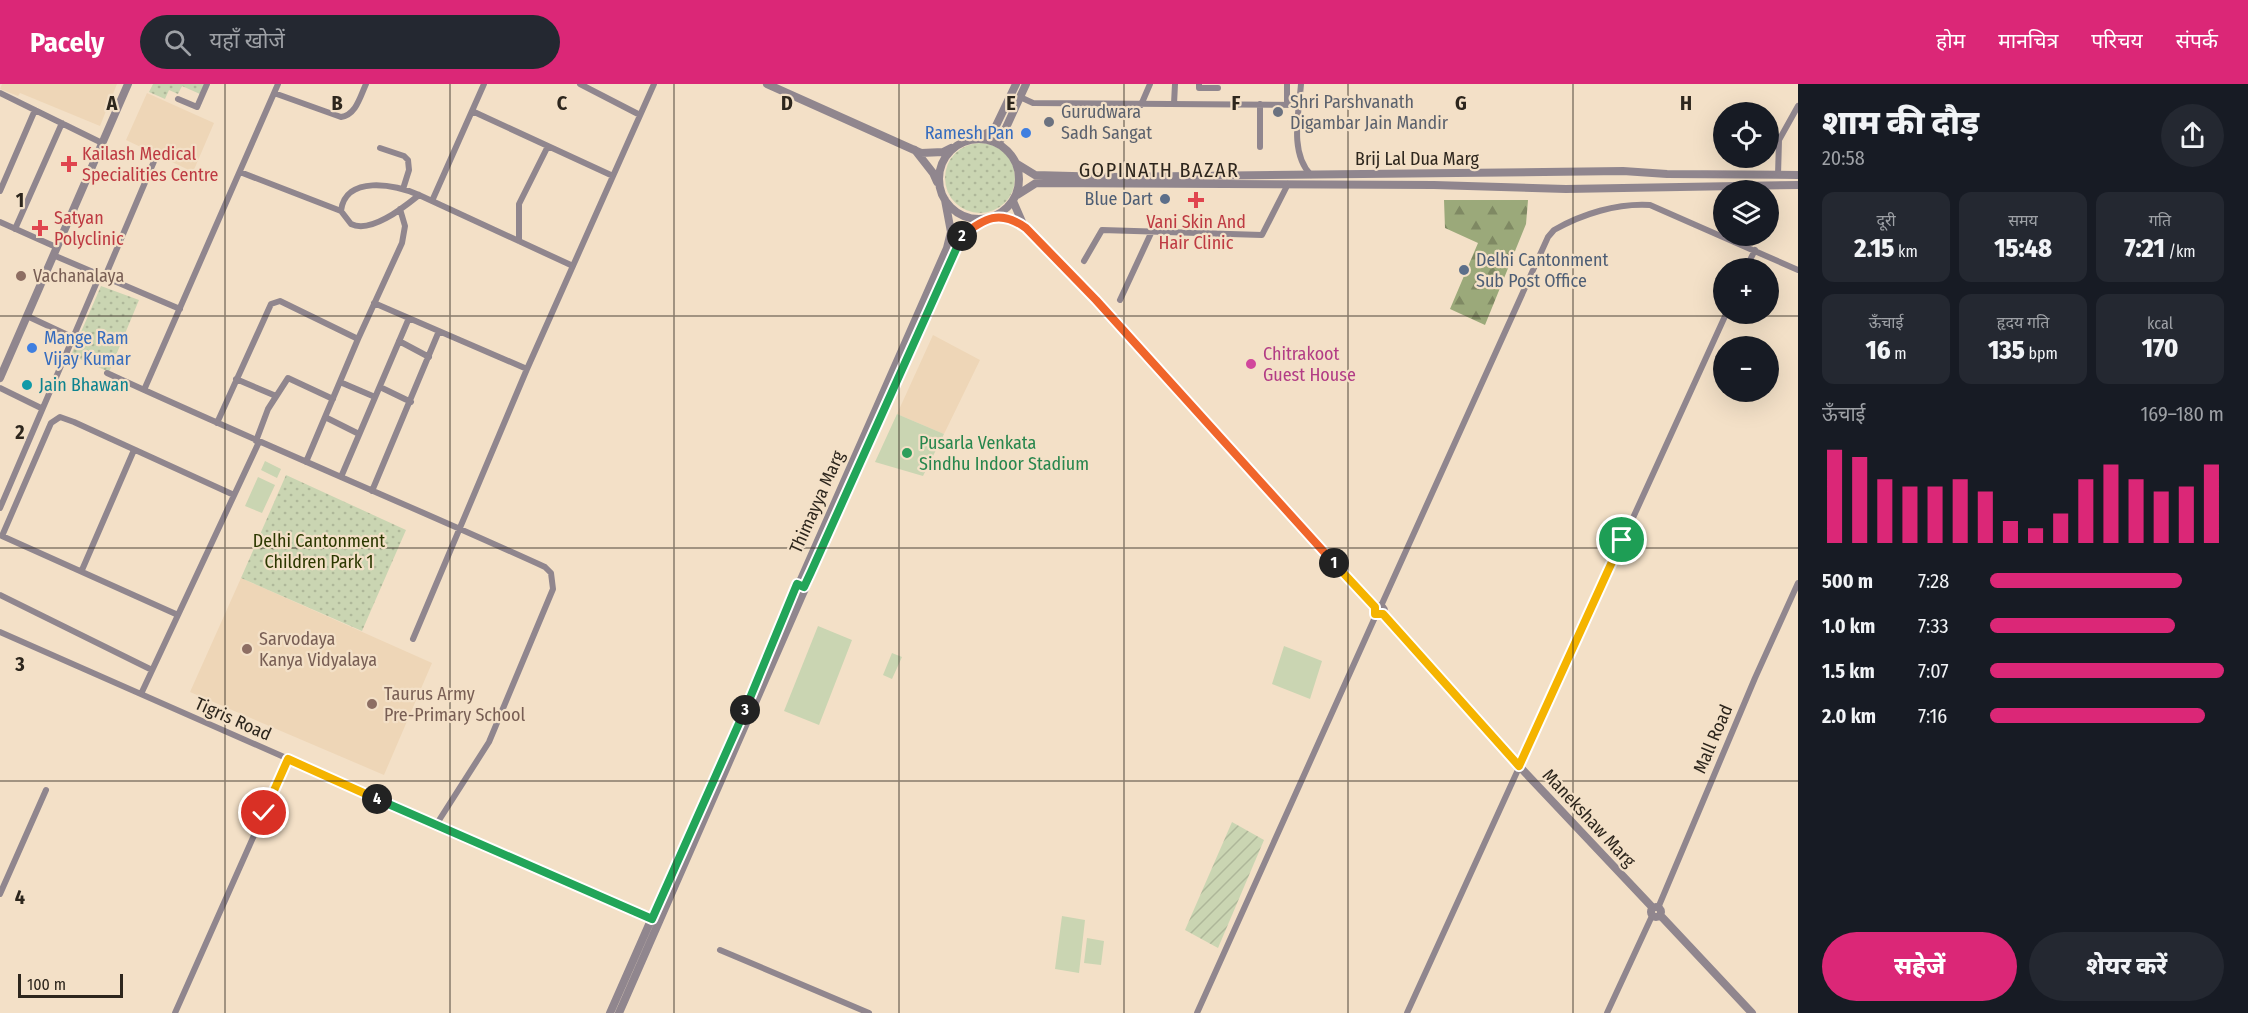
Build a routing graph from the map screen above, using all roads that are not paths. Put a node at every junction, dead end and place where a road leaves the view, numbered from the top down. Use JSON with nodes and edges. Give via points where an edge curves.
{"nodes":[{"id":1,"x":128,"y":84,"type":"edge"},
{"id":2,"x":207,"y":84,"type":"edge"},
{"id":3,"x":278,"y":84,"type":"edge"},
{"id":4,"x":366,"y":84,"type":"edge"},
{"id":5,"x":484,"y":84,"type":"edge"},
{"id":6,"x":580,"y":84,"type":"edge"},
{"id":7,"x":654,"y":84,"type":"edge"},
{"id":8,"x":767,"y":84,"type":"edge"},
{"id":9,"x":1016,"y":84,"type":"edge"},
{"id":10,"x":1026,"y":84,"type":"edge"},
{"id":11,"x":1150,"y":84,"type":"edge"},
{"id":12,"x":1175,"y":84,"type":"edge"},
{"id":13,"x":1287,"y":84,"type":"edge"},
{"id":14,"x":1300,"y":84,"type":"edge"},
{"id":15,"x":1199,"y":86,"type":"edge"},
{"id":16,"x":1192,"y":88,"type":"dead end"},
{"id":17,"x":1218,"y":88,"type":"dead end"},
{"id":18,"x":0,"y":93,"type":"edge"},
{"id":19,"x":274,"y":93,"type":"junction"},
{"id":20,"x":1020,"y":97,"type":"junction"},
{"id":21,"x":178,"y":99,"type":"dead end"},
{"id":22,"x":1174,"y":104,"type":"junction"},
{"id":23,"x":1260,"y":104,"type":"junction"},
{"id":24,"x":1141,"y":105,"type":"junction"},
{"id":25,"x":1287,"y":105,"type":"junction"},
{"id":26,"x":1300,"y":105,"type":"junction"},
{"id":27,"x":1798,"y":106,"type":"edge"},
{"id":28,"x":35,"y":110,"type":"junction"},
{"id":29,"x":472,"y":111,"type":"junction"},
{"id":30,"x":640,"y":115,"type":"junction"},
{"id":31,"x":62,"y":123,"type":"junction"},
{"id":32,"x":975,"y":139,"type":"junction"},
{"id":33,"x":102,"y":143,"type":"junction"},
{"id":34,"x":999,"y":143,"type":"junction"},
{"id":35,"x":548,"y":146,"type":"junction"},
{"id":36,"x":955,"y":147,"type":"junction"},
{"id":37,"x":1260,"y":147,"type":"dead end"},
{"id":38,"x":380,"y":148,"type":"dead end"},
{"id":39,"x":914,"y":149,"type":"junction"},
{"id":40,"x":155,"y":159,"type":"dead end"},
{"id":41,"x":1017,"y":164,"type":"junction"},
{"id":42,"x":240,"y":172,"type":"junction"},
{"id":43,"x":1311,"y":175,"type":"junction"},
{"id":44,"x":1778,"y":175,"type":"junction"},
{"id":45,"x":1798,"y":175,"type":"edge"},
{"id":46,"x":613,"y":176,"type":"junction"},
{"id":47,"x":1036,"y":179,"type":"junction"},
{"id":48,"x":1288,"y":184,"type":"junction"},
{"id":49,"x":1798,"y":185,"type":"edge"},
{"id":50,"x":403,"y":189,"type":"junction"},
{"id":51,"x":0,"y":191,"type":"edge"},
{"id":52,"x":941,"y":192,"type":"junction"},
{"id":53,"x":419,"y":195,"type":"junction"},
{"id":54,"x":1015,"y":198,"type":"junction"},
{"id":55,"x":945,"y":200,"type":"junction"},
{"id":56,"x":432,"y":201,"type":"junction"},
{"id":57,"x":400,"y":209,"type":"junction"},
{"id":58,"x":341,"y":211,"type":"junction"},
{"id":59,"x":987,"y":218,"type":"junction"},
{"id":60,"x":0,"y":222,"type":"edge"},
{"id":61,"x":1026,"y":228,"type":"junction"},
{"id":62,"x":15,"y":229,"type":"junction"},
{"id":63,"x":1152,"y":231,"type":"junction"},
{"id":64,"x":519,"y":241,"type":"junction"},
{"id":65,"x":1755,"y":250,"type":"junction"},
{"id":66,"x":55,"y":251,"type":"junction"},
{"id":67,"x":1751,"y":258,"type":"edge"},
{"id":68,"x":1084,"y":261,"type":"dead end"},
{"id":69,"x":573,"y":266,"type":"junction"},
{"id":70,"x":1798,"y":270,"type":"edge"},
{"id":71,"x":102,"y":278,"type":"junction"},
{"id":72,"x":1120,"y":300,"type":"dead end"},
{"id":73,"x":374,"y":303,"type":"junction"},
{"id":74,"x":180,"y":309,"type":"junction"},
{"id":75,"x":27,"y":316,"type":"junction"},
{"id":76,"x":409,"y":318,"type":"junction"},
{"id":77,"x":1721,"y":324,"type":"edge"},
{"id":78,"x":439,"y":331,"type":"junction"},
{"id":79,"x":72,"y":337,"type":"junction"},
{"id":80,"x":358,"y":339,"type":"junction"},
{"id":81,"x":399,"y":341,"type":"junction"},
{"id":82,"x":429,"y":357,"type":"junction"},
{"id":83,"x":527,"y":369,"type":"junction"},
{"id":84,"x":107,"y":373,"type":"dead end"},
{"id":85,"x":0,"y":378,"type":"edge"},
{"id":86,"x":236,"y":379,"type":"junction"},
{"id":87,"x":340,"y":382,"type":"junction"},
{"id":88,"x":380,"y":387,"type":"junction"},
{"id":89,"x":0,"y":388,"type":"edge"},
{"id":90,"x":144,"y":390,"type":"junction"},
{"id":91,"x":276,"y":396,"type":"junction"},
{"id":92,"x":375,"y":397,"type":"junction"},
{"id":93,"x":333,"y":399,"type":"junction"},
{"id":94,"x":411,"y":402,"type":"junction"},
{"id":95,"x":41,"y":408,"type":"junction"},
{"id":96,"x":325,"y":417,"type":"junction"},
{"id":97,"x":217,"y":423,"type":"junction"},
{"id":98,"x":359,"y":434,"type":"junction"},
{"id":99,"x":258,"y":442,"type":"junction"},
{"id":100,"x":134,"y":450,"type":"junction"},
{"id":101,"x":306,"y":462,"type":"junction"},
{"id":102,"x":341,"y":477,"type":"junction"},
{"id":103,"x":372,"y":491,"type":"junction"},
{"id":104,"x":234,"y":495,"type":"junction"},
{"id":105,"x":0,"y":508,"type":"edge"},
{"id":106,"x":460,"y":528,"type":"junction"},
{"id":107,"x":1,"y":538,"type":"edge"},
{"id":108,"x":82,"y":570,"type":"junction"},
{"id":109,"x":1798,"y":583,"type":"edge"},
{"id":110,"x":800,"y":585,"type":"junction"},
{"id":111,"x":0,"y":596,"type":"edge"},
{"id":112,"x":1379,"y":611,"type":"junction"},
{"id":113,"x":178,"y":615,"type":"junction"},
{"id":114,"x":0,"y":632,"type":"edge"},
{"id":115,"x":413,"y":639,"type":"dead end"},
{"id":116,"x":152,"y":670,"type":"junction"},
{"id":117,"x":141,"y":694,"type":"junction"},
{"id":118,"x":288,"y":759,"type":"junction"},
{"id":119,"x":1519,"y":766,"type":"junction"},
{"id":120,"x":46,"y":790,"type":"dead end"},
{"id":121,"x":436,"y":825,"type":"junction"},
{"id":122,"x":0,"y":894,"type":"edge"},
{"id":123,"x":1656,"y":912,"type":"junction"},
{"id":124,"x":652,"y":919,"type":"junction"},
{"id":125,"x":720,"y":950,"type":"dead end"},
{"id":126,"x":175,"y":1013,"type":"edge"},
{"id":127,"x":610,"y":1013,"type":"edge"},
{"id":128,"x":620,"y":1013,"type":"edge"},
{"id":129,"x":869,"y":1013,"type":"edge"},
{"id":130,"x":1197,"y":1013,"type":"edge"},
{"id":131,"x":1407,"y":1013,"type":"edge"},
{"id":132,"x":1607,"y":1013,"type":"edge"},
{"id":133,"x":1752,"y":1013,"type":"edge"}],
"edges":[{"from":1,"to":33,"type":"street"},
{"from":2,"to":21,"type":"street","via":[[197,107]]},
{"from":3,"to":19,"type":"street"},
{"from":4,"to":19,"type":"street","via":[[356,107],[341,117]]},
{"from":5,"to":29,"type":"street"},
{"from":6,"to":30,"type":"street"},
{"from":7,"to":30,"type":"street"},
{"from":8,"to":39,"type":"street"},
{"from":9,"to":32,"type":"street","via":[[994,130]]},
{"from":10,"to":20,"type":"street"},
{"from":11,"to":24,"type":"street"},
{"from":12,"to":22,"type":"street"},
{"from":13,"to":25,"type":"street"},
{"from":14,"to":26,"type":"street"},
{"from":15,"to":16,"type":"street"},
{"from":15,"to":17,"type":"street"},
{"from":18,"to":28,"type":"street"},
{"from":19,"to":42,"type":"street"},
{"from":20,"to":24,"type":"street","via":[[1033,103]]},
{"from":20,"to":34,"type":"street"},
{"from":22,"to":23,"type":"street"},
{"from":22,"to":24,"type":"street"},
{"from":23,"to":25,"type":"street"},
{"from":23,"to":37,"type":"street"},
{"from":25,"to":26,"type":"street"},
{"from":26,"to":43,"type":"street","via":[[1298,147],[1302,165]]},
{"from":27,"to":44,"type":"street","via":[[1779,140]]},
{"from":28,"to":31,"type":"street"},
{"from":28,"to":51,"type":"street"},
{"from":29,"to":35,"type":"street"},
{"from":29,"to":56,"type":"street"},
{"from":30,"to":46,"type":"street"},
{"from":31,"to":33,"type":"street"},
{"from":31,"to":62,"type":"street"},
{"from":32,"to":34,"type":"street"},
{"from":32,"to":36,"type":"street"},
{"from":33,"to":66,"type":"street"},
{"from":34,"to":41,"type":"street"},
{"from":35,"to":46,"type":"street"},
{"from":35,"to":64,"type":"street","via":[[519,204]]},
{"from":36,"to":39,"type":"street","via":[[933,153]]},
{"from":36,"to":52,"type":"street","via":[[940,167]]},
{"from":38,"to":50,"type":"street","via":[[408,160]]},
{"from":39,"to":52,"type":"street","via":[[933,172]]},
{"from":40,"to":71,"type":"street"},
{"from":41,"to":47,"type":"street"},
{"from":41,"to":54,"type":"street","via":[[1019,185]]},
{"from":42,"to":58,"type":"street"},
{"from":42,"to":74,"type":"street"},
{"from":43,"to":44,"type":"street","name":"Brij Lal Dua Marg","via":[[1623,171]]},
{"from":43,"to":47,"type":"street","name":"Brij Lal Dua Marg"},
{"from":44,"to":45,"type":"street","name":"Brij Lal Dua Marg"},
{"from":46,"to":69,"type":"street"},
{"from":47,"to":48,"type":"street","name":"Brij Lal Dua Marg"},
{"from":47,"to":54,"type":"street"},
{"from":48,"to":49,"type":"street","name":"Brij Lal Dua Marg","via":[[1566,189]]},
{"from":48,"to":63,"type":"street","via":[[1262,235]]},
{"from":50,"to":53,"type":"street"},
{"from":50,"to":58,"type":"street","via":[[381,185],[360,188],[348,193]]},
{"from":52,"to":55,"type":"street"},
{"from":53,"to":56,"type":"street"},
{"from":53,"to":57,"type":"street"},
{"from":54,"to":59,"type":"street","via":[[1000,214]]},
{"from":54,"to":61,"type":"street","name":"Manekshaw Marg"},
{"from":55,"to":59,"type":"street","via":[[961,215]]},
{"from":55,"to":110,"type":"street","name":"Thimayya Marg","via":[[951,232],[947,248]]},
{"from":56,"to":64,"type":"street"},
{"from":57,"to":58,"type":"street","via":[[356,227]]},
{"from":57,"to":73,"type":"street","via":[[405,226],[402,243]]},
{"from":59,"to":61,"type":"street","name":"Manekshaw Marg","via":[[1013,219]]},
{"from":59,"to":110,"type":"street","name":"Thimayya Marg","via":[[963,236],[953,251]]},
{"from":60,"to":62,"type":"street"},
{"from":61,"to":112,"type":"street","name":"Manekshaw Marg"},
{"from":62,"to":66,"type":"street"},
{"from":63,"to":68,"type":"street","via":[[1102,230]]},
{"from":63,"to":72,"type":"street"},
{"from":64,"to":69,"type":"street"},
{"from":65,"to":67,"type":"street"},
{"from":65,"to":70,"type":"street"},
{"from":65,"to":112,"type":"street","via":[[1650,205],[1612,208],[1554,230]]},
{"from":66,"to":71,"type":"street"},
{"from":66,"to":75,"type":"street"},
{"from":69,"to":83,"type":"street"},
{"from":71,"to":74,"type":"street"},
{"from":71,"to":79,"type":"street"},
{"from":73,"to":76,"type":"street"},
{"from":73,"to":80,"type":"street"},
{"from":74,"to":90,"type":"street"},
{"from":75,"to":79,"type":"street"},
{"from":75,"to":85,"type":"street"},
{"from":76,"to":78,"type":"street"},
{"from":76,"to":81,"type":"street"},
{"from":77,"to":119,"type":"street"},
{"from":78,"to":82,"type":"street"},
{"from":78,"to":83,"type":"street"},
{"from":79,"to":95,"type":"street"},
{"from":80,"to":86,"type":"street","via":[[274,302]]},
{"from":80,"to":87,"type":"street"},
{"from":81,"to":82,"type":"street"},
{"from":81,"to":88,"type":"street"},
{"from":82,"to":94,"type":"street"},
{"from":83,"to":106,"type":"street"},
{"from":84,"to":90,"type":"street"},
{"from":86,"to":91,"type":"street"},
{"from":86,"to":97,"type":"street"},
{"from":87,"to":92,"type":"street"},
{"from":87,"to":93,"type":"street"},
{"from":88,"to":92,"type":"street"},
{"from":88,"to":94,"type":"street"},
{"from":89,"to":95,"type":"street"},
{"from":90,"to":97,"type":"street"},
{"from":91,"to":93,"type":"street","via":[[290,378]]},
{"from":91,"to":99,"type":"street","via":[[264,417]]},
{"from":92,"to":98,"type":"street"},
{"from":93,"to":96,"type":"street"},
{"from":94,"to":103,"type":"street"},
{"from":95,"to":105,"type":"street"},
{"from":96,"to":98,"type":"street"},
{"from":96,"to":101,"type":"street"},
{"from":97,"to":99,"type":"street"},
{"from":98,"to":102,"type":"street"},
{"from":99,"to":101,"type":"street"},
{"from":99,"to":104,"type":"street"},
{"from":100,"to":104,"type":"street"},
{"from":100,"to":107,"type":"street","via":[[74,422],[55,418]]},
{"from":100,"to":108,"type":"street"},
{"from":101,"to":102,"type":"street"},
{"from":102,"to":103,"type":"street"},
{"from":103,"to":106,"type":"street"},
{"from":104,"to":113,"type":"street"},
{"from":106,"to":115,"type":"street"},
{"from":106,"to":121,"type":"street","via":[[545,567],[554,581],[489,742]]},
{"from":107,"to":108,"type":"street"},
{"from":108,"to":113,"type":"street"},
{"from":109,"to":123,"type":"street","name":"Mall Road"},
{"from":110,"to":124,"type":"street","name":"Thimayya Marg"},
{"from":110,"to":128,"type":"street","name":"Thimayya Marg"},
{"from":111,"to":116,"type":"street"},
{"from":112,"to":119,"type":"street","name":"Manekshaw Marg"},
{"from":112,"to":130,"type":"street"},
{"from":113,"to":116,"type":"street"},
{"from":114,"to":117,"type":"street","name":"Tigris Road"},
{"from":116,"to":117,"type":"street"},
{"from":117,"to":118,"type":"street","name":"Tigris Road"},
{"from":118,"to":121,"type":"street","name":"Tigris Road"},
{"from":118,"to":126,"type":"street"},
{"from":119,"to":123,"type":"street","name":"Manekshaw Marg"},
{"from":119,"to":131,"type":"street"},
{"from":120,"to":122,"type":"street"},
{"from":121,"to":124,"type":"street","name":"Tigris Road"},
{"from":123,"to":132,"type":"street","name":"Mall Road"},
{"from":123,"to":133,"type":"street","name":"Manekshaw Marg"},
{"from":124,"to":127,"type":"street","name":"Thimayya Marg"},
{"from":125,"to":129,"type":"street"}]}
